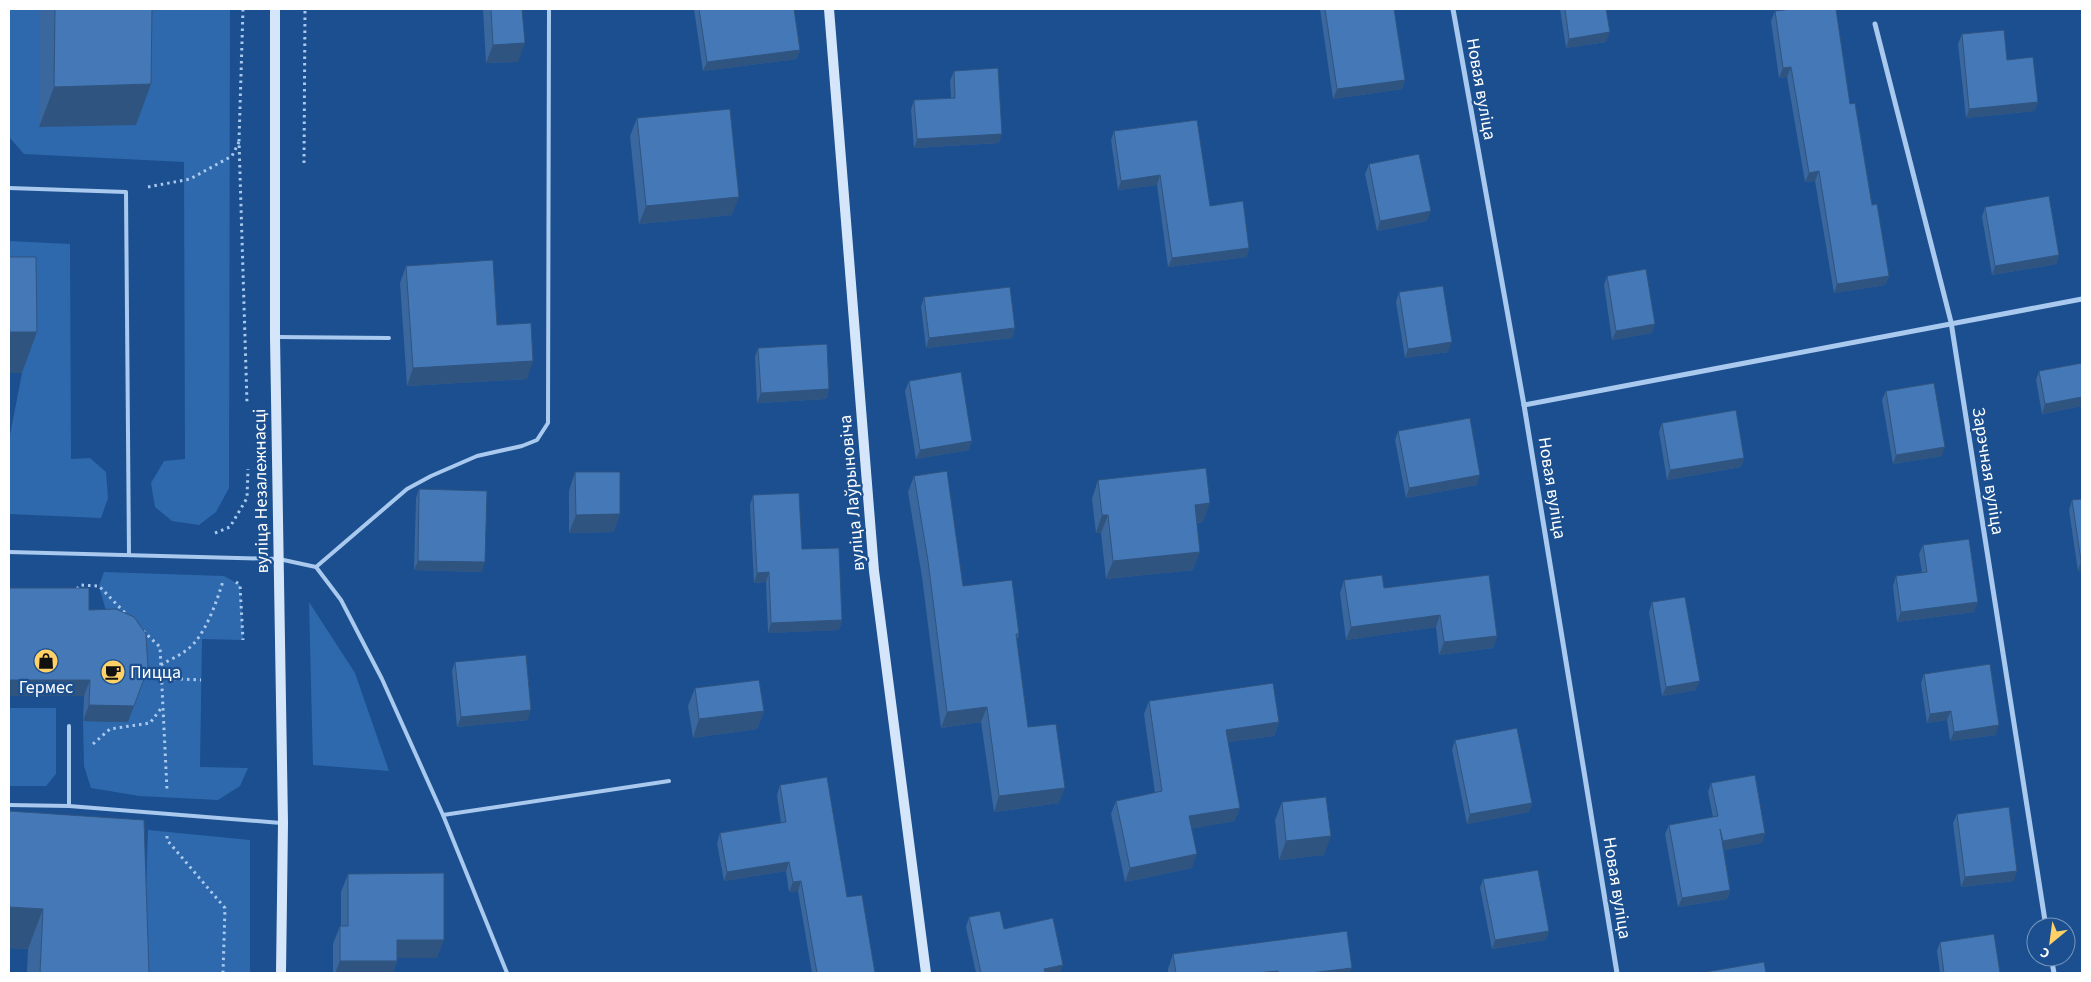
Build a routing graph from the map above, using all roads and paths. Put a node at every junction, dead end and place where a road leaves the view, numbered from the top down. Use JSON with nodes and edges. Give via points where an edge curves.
{"nodes":[{"id":1,"x":242,"y":9,"type":"edge"},
{"id":2,"x":275,"y":9,"type":"edge"},
{"id":3,"x":549,"y":9,"type":"edge"},
{"id":4,"x":829,"y":9,"type":"edge"},
{"id":5,"x":1453,"y":9,"type":"edge"},
{"id":6,"x":1875,"y":24,"type":"dead end"},
{"id":7,"x":239,"y":141,"type":"junction"},
{"id":8,"x":9,"y":188,"type":"edge"},
{"id":9,"x":126,"y":192,"type":"junction"},
{"id":10,"x":2082,"y":299,"type":"edge"},
{"id":11,"x":1951,"y":322,"type":"junction"},
{"id":12,"x":274,"y":337,"type":"junction"},
{"id":13,"x":389,"y":338,"type":"dead end"},
{"id":14,"x":1524,"y":405,"type":"junction"},
{"id":15,"x":248,"y":407,"type":"dead end"},
{"id":16,"x":249,"y":465,"type":"dead end"},
{"id":17,"x":214,"y":533,"type":"dead end"},
{"id":18,"x":9,"y":552,"type":"edge"},
{"id":19,"x":129,"y":555,"type":"junction"},
{"id":20,"x":278,"y":560,"type":"junction"},
{"id":21,"x":316,"y":567,"type":"junction"},
{"id":22,"x":224,"y":576,"type":"dead end"},
{"id":23,"x":101,"y":580,"type":"dead end"},
{"id":24,"x":232,"y":580,"type":"dead end"},
{"id":25,"x":99,"y":586,"type":"junction"},
{"id":26,"x":75,"y":592,"type":"edge"},
{"id":27,"x":133,"y":620,"type":"edge"},
{"id":28,"x":139,"y":627,"type":"edge"},
{"id":29,"x":242,"y":640,"type":"dead end"},
{"id":30,"x":161,"y":665,"type":"junction"},
{"id":31,"x":161,"y":678,"type":"junction"},
{"id":32,"x":201,"y":680,"type":"dead end"},
{"id":33,"x":163,"y":706,"type":"junction"},
{"id":34,"x":68,"y":726,"type":"dead end"},
{"id":35,"x":69,"y":765,"type":"junction"},
{"id":36,"x":669,"y":781,"type":"dead end"},
{"id":37,"x":9,"y":804,"type":"edge"},
{"id":38,"x":69,"y":806,"type":"junction"},
{"id":39,"x":167,"y":814,"type":"junction"},
{"id":40,"x":443,"y":815,"type":"junction"},
{"id":41,"x":283,"y":823,"type":"junction"},
{"id":42,"x":2044,"y":917,"type":"edge"},
{"id":43,"x":223,"y":973,"type":"edge"},
{"id":44,"x":281,"y":973,"type":"edge"},
{"id":45,"x":507,"y":973,"type":"edge"},
{"id":46,"x":926,"y":973,"type":"edge"},
{"id":47,"x":1617,"y":973,"type":"edge"}],
"edges":[{"from":1,"to":7,"type":"path"},
{"from":2,"to":12,"type":"main road","name":"вуліца Незалежнасці"},
{"from":3,"to":21,"type":"lane","via":[[548,423],[537,440],[478,456],[407,489]]},
{"from":4,"to":46,"type":"main road","name":"вуліца Лаўрыновіча","via":[[874,572]]},
{"from":5,"to":14,"type":"street","name":"Новая вуліца"},
{"from":6,"to":11,"type":"street","name":"Зарэчная вуліца"},
{"from":7,"to":9,"type":"path","via":[[232,156],[190,179]]},
{"from":7,"to":15,"type":"path"},
{"from":8,"to":9,"type":"lane"},
{"from":9,"to":19,"type":"lane"},
{"from":10,"to":11,"type":"street"},
{"from":11,"to":14,"type":"street"},
{"from":11,"to":42,"type":"street","name":"Зарэчная вуліца"},
{"from":12,"to":13,"type":"lane"},
{"from":12,"to":20,"type":"main road","name":"вуліца Незалежнасці"},
{"from":14,"to":47,"type":"street","name":"Новая вуліца"},
{"from":16,"to":17,"type":"path","via":[[247,498],[230,527]]},
{"from":18,"to":19,"type":"lane"},
{"from":19,"to":20,"type":"lane"},
{"from":20,"to":21,"type":"lane"},
{"from":20,"to":41,"type":"main road","name":"вуліца Незалежнасці"},
{"from":21,"to":40,"type":"lane","via":[[341,600],[382,679]]},
{"from":22,"to":30,"type":"path","via":[[215,605],[200,635],[189,648]]},
{"from":23,"to":25,"type":"path"},
{"from":24,"to":29,"type":"path","via":[[240,584]]},
{"from":25,"to":26,"type":"path","via":[[80,585]]},
{"from":25,"to":27,"type":"path"},
{"from":28,"to":30,"type":"path","via":[[160,647]]},
{"from":30,"to":31,"type":"path"},
{"from":31,"to":32,"type":"path"},
{"from":31,"to":33,"type":"path"},
{"from":33,"to":35,"type":"path","via":[[150,723],[110,729]]},
{"from":33,"to":39,"type":"path"},
{"from":34,"to":35,"type":"lane"},
{"from":35,"to":38,"type":"lane"},
{"from":36,"to":40,"type":"lane"},
{"from":37,"to":38,"type":"lane"},
{"from":38,"to":39,"type":"lane"},
{"from":39,"to":41,"type":"lane"},
{"from":39,"to":43,"type":"path","via":[[167,840],[225,908]]},
{"from":40,"to":45,"type":"lane"},
{"from":41,"to":44,"type":"main road","name":"вуліца Незалежнасці"}]}
